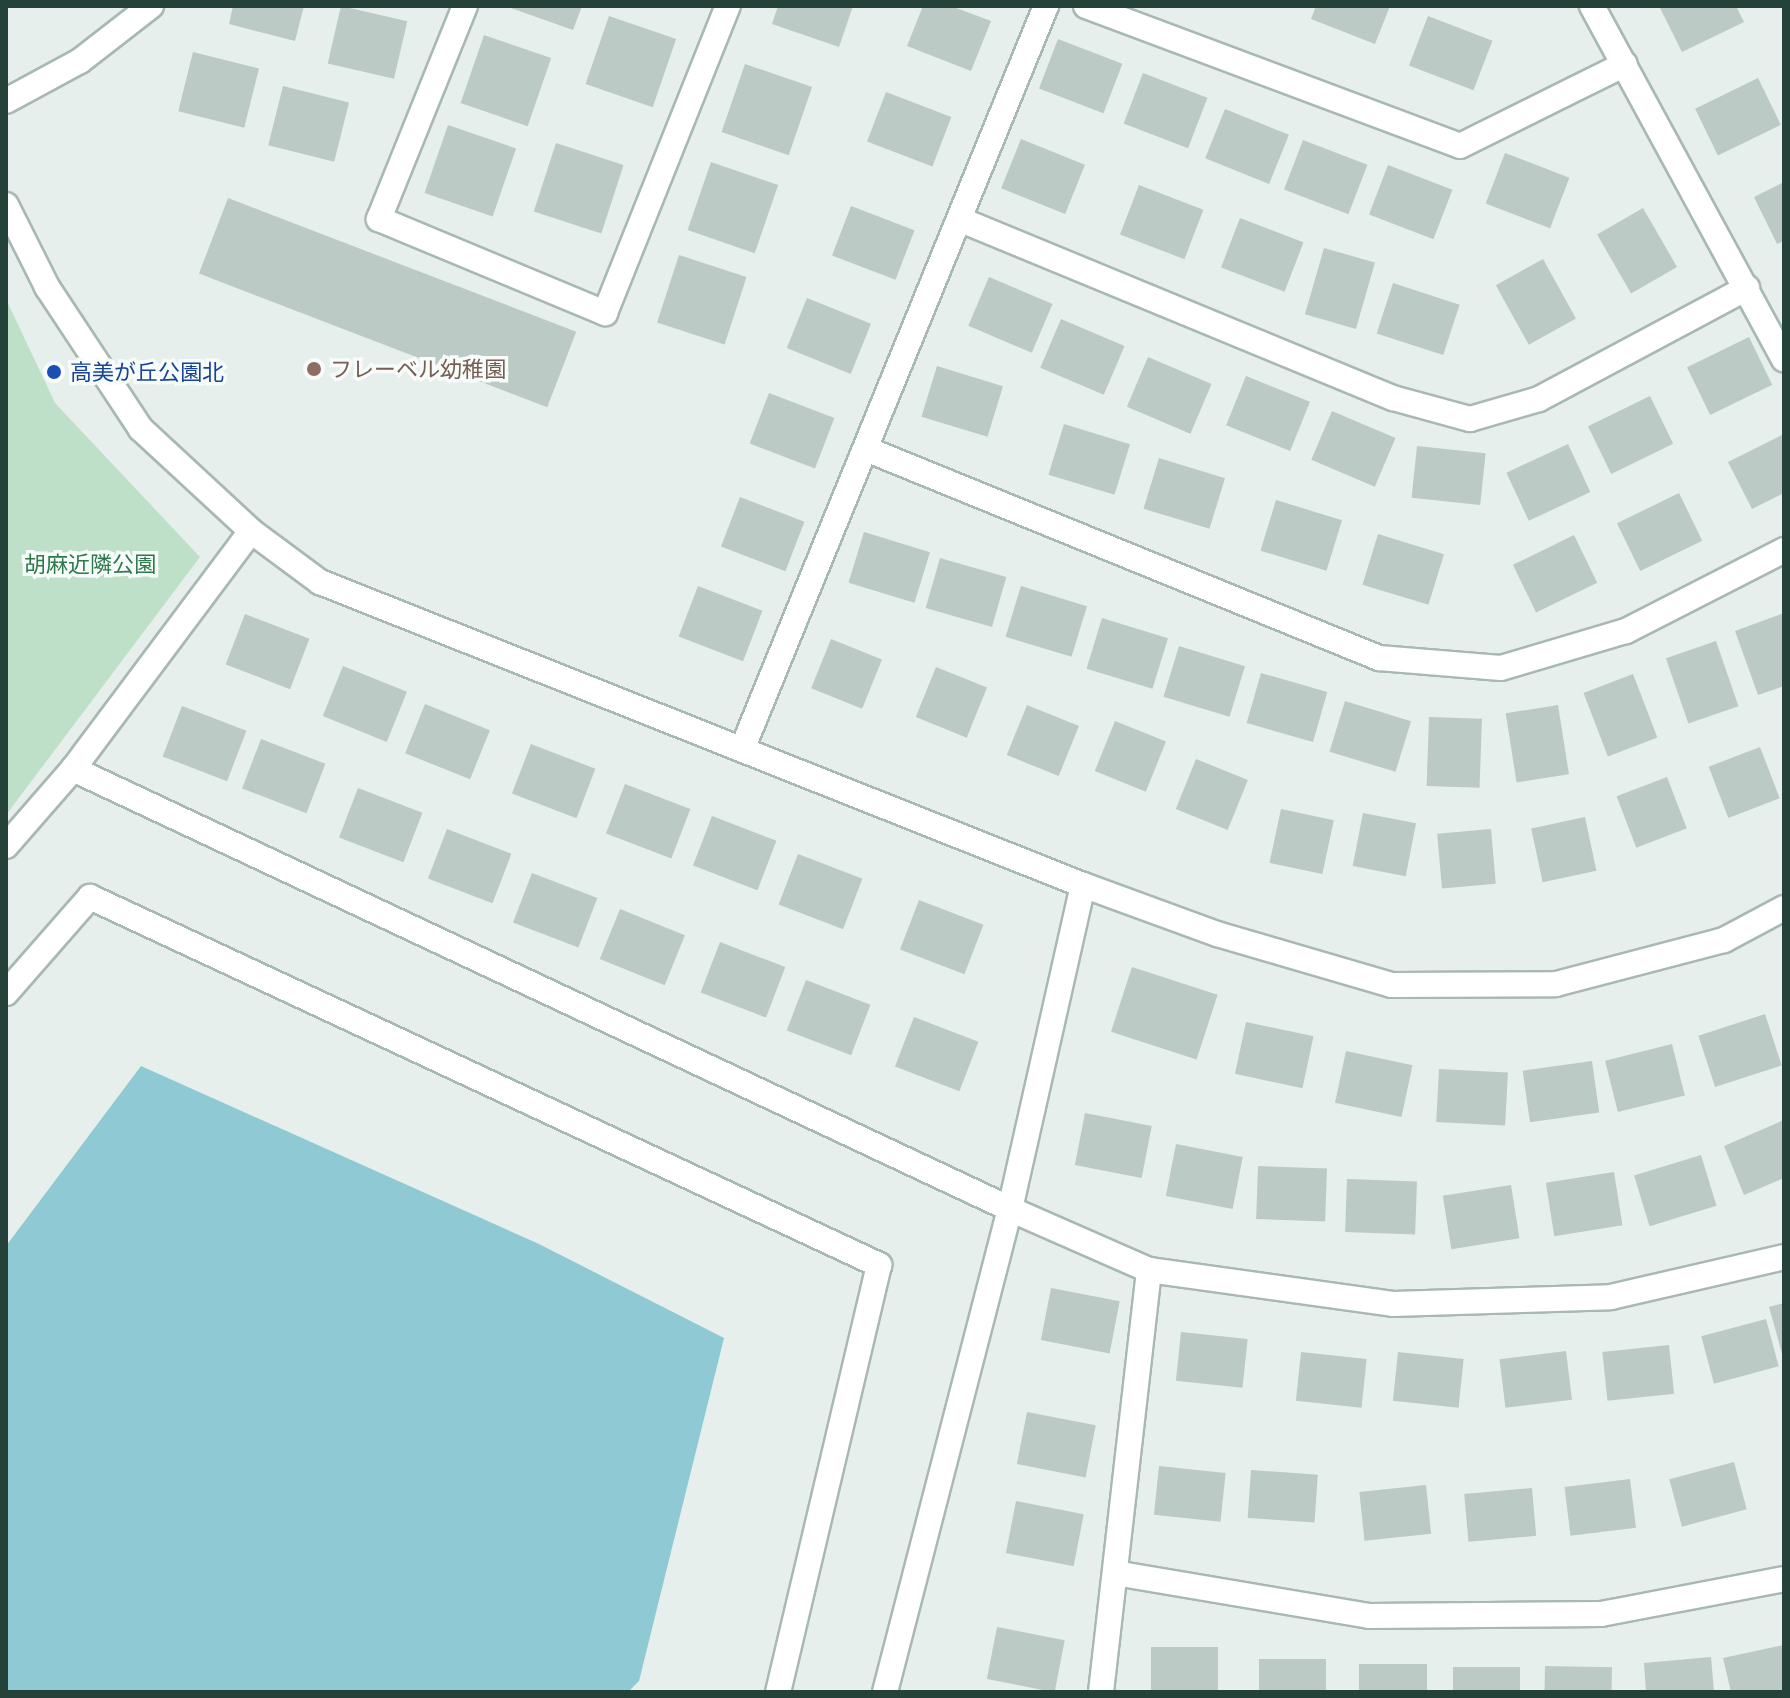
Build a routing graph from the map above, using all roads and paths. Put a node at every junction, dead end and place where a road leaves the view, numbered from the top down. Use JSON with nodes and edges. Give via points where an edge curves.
{"nodes":[{"id":1,"x":151,"y":6,"type":"edge"},
{"id":2,"x":465,"y":6,"type":"edge"},
{"id":3,"x":728,"y":6,"type":"edge"},
{"id":4,"x":1046,"y":6,"type":"edge"},
{"id":5,"x":1086,"y":6,"type":"edge"},
{"id":6,"x":1592,"y":6,"type":"edge"},
{"id":7,"x":1625,"y":64,"type":"junction"},
{"id":8,"x":6,"y":101,"type":"edge"},
{"id":9,"x":6,"y":205,"type":"edge"},
{"id":10,"x":961,"y":220,"type":"junction"},
{"id":11,"x":1747,"y":288,"type":"junction"},
{"id":12,"x":1784,"y":359,"type":"edge"},
{"id":13,"x":866,"y":449,"type":"junction"},
{"id":14,"x":251,"y":531,"type":"junction"},
{"id":15,"x":1784,"y":550,"type":"edge"},
{"id":16,"x":743,"y":747,"type":"junction"},
{"id":17,"x":73,"y":769,"type":"junction"},
{"id":18,"x":6,"y":846,"type":"edge"},
{"id":19,"x":1083,"y":885,"type":"junction"},
{"id":20,"x":1784,"y":908,"type":"edge"},
{"id":21,"x":6,"y":993,"type":"edge"},
{"id":22,"x":1010,"y":1209,"type":"junction"},
{"id":23,"x":1784,"y":1257,"type":"edge"},
{"id":24,"x":1149,"y":1270,"type":"junction"},
{"id":25,"x":1115,"y":1573,"type":"junction"},
{"id":26,"x":1784,"y":1579,"type":"edge"},
{"id":27,"x":778,"y":1692,"type":"edge"},
{"id":28,"x":885,"y":1692,"type":"edge"},
{"id":29,"x":1101,"y":1692,"type":"edge"}],
"edges":[{"from":1,"to":8,"type":"street","via":[[80,61]]},
{"from":2,"to":3,"type":"street","via":[[379,219],[605,313]]},
{"from":4,"to":10,"type":"street"},
{"from":5,"to":7,"type":"street","via":[[1460,146]]},
{"from":6,"to":7,"type":"street"},
{"from":7,"to":11,"type":"street"},
{"from":9,"to":14,"type":"street","via":[[47,287],[141,429]]},
{"from":10,"to":11,"type":"street","via":[[1393,398],[1470,419],[1539,399]]},
{"from":10,"to":13,"type":"street"},
{"from":11,"to":12,"type":"street"},
{"from":13,"to":15,"type":"street","via":[[1379,658],[1501,668],[1626,631]]},
{"from":13,"to":16,"type":"street"},
{"from":14,"to":16,"type":"street","via":[[320,582]]},
{"from":14,"to":17,"type":"street"},
{"from":16,"to":19,"type":"street"},
{"from":17,"to":18,"type":"street"},
{"from":17,"to":22,"type":"street"},
{"from":19,"to":20,"type":"street","via":[[1217,934],[1391,985],[1556,984],[1724,940]]},
{"from":19,"to":22,"type":"street"},
{"from":21,"to":27,"type":"street","via":[[90,897],[879,1265]]},
{"from":22,"to":24,"type":"street"},
{"from":22,"to":28,"type":"street"},
{"from":23,"to":24,"type":"street","via":[[1611,1297],[1393,1304]]},
{"from":24,"to":25,"type":"street"},
{"from":25,"to":26,"type":"street","via":[[1369,1616],[1601,1614]]},
{"from":25,"to":29,"type":"street"}]}
